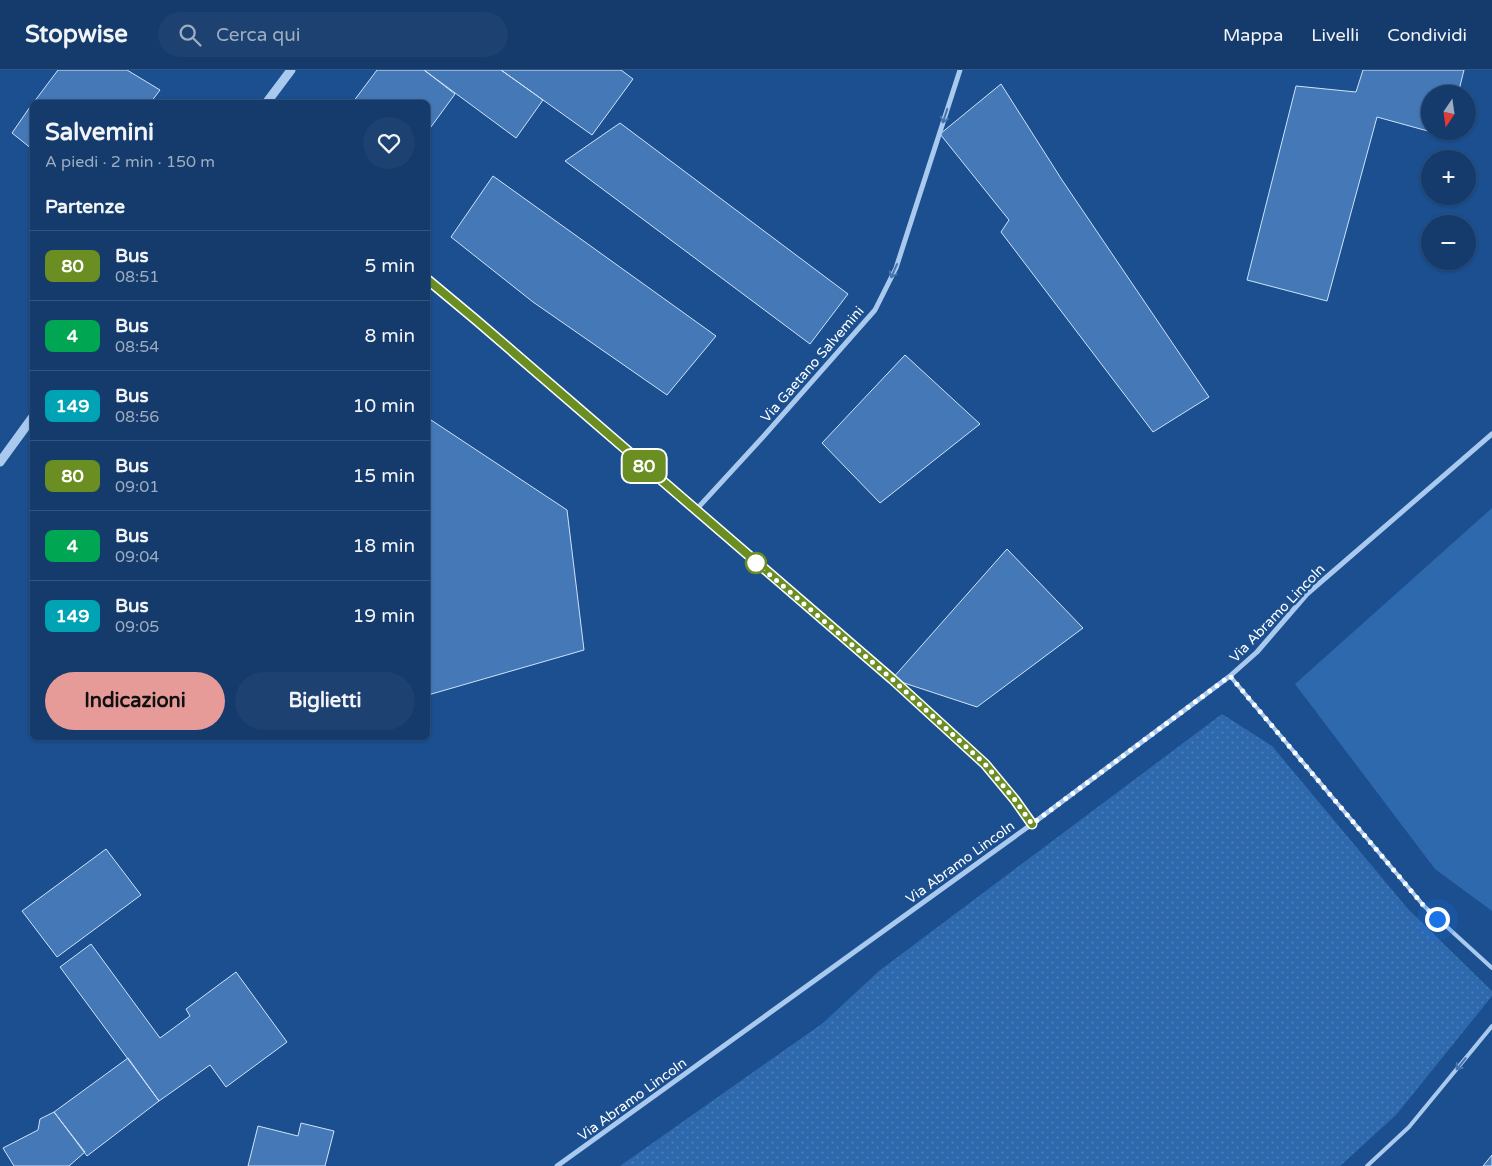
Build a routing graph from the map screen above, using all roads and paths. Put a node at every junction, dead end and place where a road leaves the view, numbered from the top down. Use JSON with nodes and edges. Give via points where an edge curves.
{"nodes":[{"id":1,"x":291,"y":70,"type":"edge"},
{"id":2,"x":960,"y":70,"type":"edge"},
{"id":3,"x":268,"y":100,"type":"edge"},
{"id":4,"x":430,"y":282,"type":"edge"},
{"id":5,"x":30,"y":421,"type":"edge"},
{"id":6,"x":1492,"y":434,"type":"edge"},
{"id":7,"x":0,"y":462,"type":"edge"},
{"id":8,"x":696,"y":511,"type":"junction"},
{"id":9,"x":1230,"y":676,"type":"junction"},
{"id":10,"x":1032,"y":824,"type":"junction"},
{"id":11,"x":1492,"y":968,"type":"edge"},
{"id":12,"x":1492,"y":1026,"type":"edge"},
{"id":13,"x":558,"y":1166,"type":"edge"},
{"id":14,"x":1368,"y":1166,"type":"edge"}],
"edges":[{"from":1,"to":3,"type":"street"},
{"from":2,"to":8,"type":"street","name":"Via Gaetano Salvemini","one_way":true,"via":[[896,268],[875,310]]},
{"from":4,"to":8,"type":"street"},
{"from":5,"to":7,"type":"street"},
{"from":6,"to":9,"type":"street","name":"Via Abramo Lincoln","via":[[1308,594],[1257,652]]},
{"from":8,"to":10,"type":"street","via":[[892,679],[985,764]]},
{"from":9,"to":10,"type":"street","name":"Via Abramo Lincoln"},
{"from":9,"to":11,"type":"lane","via":[[1424,906]]},
{"from":10,"to":13,"type":"street","name":"Via Abramo Lincoln"},
{"from":12,"to":14,"type":"lane","one_way":true,"via":[[1409,1128]]}]}
